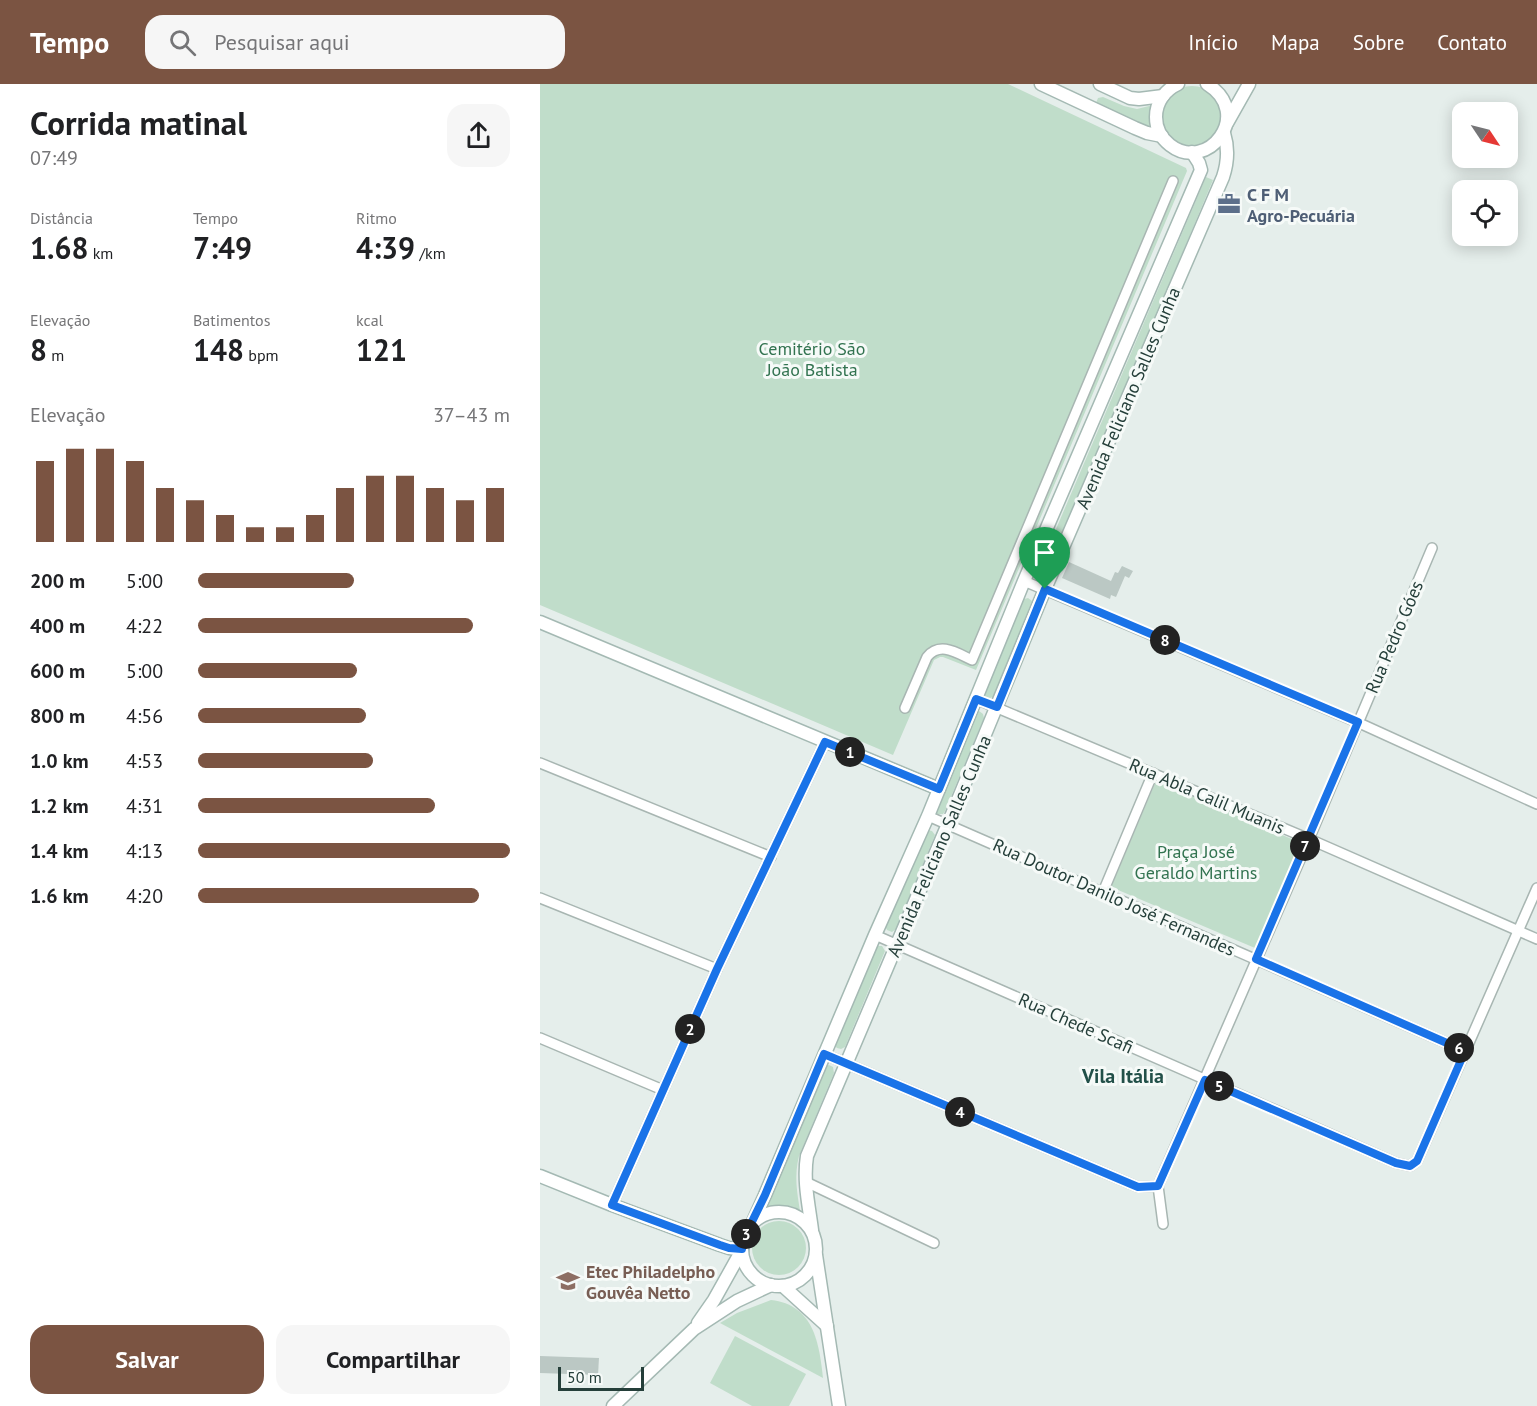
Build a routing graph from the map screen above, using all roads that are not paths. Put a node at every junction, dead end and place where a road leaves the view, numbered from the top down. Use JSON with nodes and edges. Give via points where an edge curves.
{"nodes":[{"id":1,"x":1041,"y":84,"type":"edge"},
{"id":2,"x":1100,"y":84,"type":"edge"},
{"id":3,"x":1178,"y":84,"type":"edge"},
{"id":4,"x":1207,"y":84,"type":"edge"},
{"id":5,"x":1249,"y":84,"type":"edge"},
{"id":6,"x":1163,"y":96,"type":"junction"},
{"id":7,"x":1225,"y":129,"type":"junction"},
{"id":8,"x":1162,"y":136,"type":"junction"},
{"id":9,"x":1192,"y":152,"type":"junction"},
{"id":10,"x":1201,"y":170,"type":"junction"},
{"id":11,"x":1223,"y":177,"type":"junction"},
{"id":12,"x":1173,"y":181,"type":"dead end"},
{"id":13,"x":1432,"y":548,"type":"dead end"},
{"id":14,"x":1024,"y":581,"type":"junction"},
{"id":15,"x":1045,"y":589,"type":"junction"},
{"id":16,"x":540,"y":622,"type":"edge"},
{"id":17,"x":976,"y":699,"type":"junction"},
{"id":18,"x":997,"y":707,"type":"junction"},
{"id":19,"x":905,"y":708,"type":"dead end"},
{"id":20,"x":1358,"y":722,"type":"junction"},
{"id":21,"x":825,"y":742,"type":"junction"},
{"id":22,"x":540,"y":763,"type":"edge"},
{"id":23,"x":1153,"y":773,"type":"junction"},
{"id":24,"x":939,"y":789,"type":"junction"},
{"id":25,"x":1537,"y":804,"type":"edge"},
{"id":26,"x":928,"y":816,"type":"junction"},
{"id":27,"x":948,"y":824,"type":"junction"},
{"id":28,"x":1309,"y":839,"type":"junction"},
{"id":29,"x":771,"y":857,"type":"junction"},
{"id":30,"x":1537,"y":888,"type":"edge"},
{"id":31,"x":1103,"y":892,"type":"junction"},
{"id":32,"x":540,"y":898,"type":"edge"},
{"id":33,"x":1518,"y":931,"type":"junction"},
{"id":34,"x":875,"y":935,"type":"junction"},
{"id":35,"x":1537,"y":939,"type":"edge"},
{"id":36,"x":897,"y":945,"type":"junction"},
{"id":37,"x":1256,"y":959,"type":"junction"},
{"id":38,"x":717,"y":969,"type":"junction"},
{"id":39,"x":540,"y":1038,"type":"edge"},
{"id":40,"x":1465,"y":1051,"type":"junction"},
{"id":41,"x":824,"y":1054,"type":"junction"},
{"id":42,"x":847,"y":1064,"type":"junction"},
{"id":43,"x":1205,"y":1080,"type":"junction"},
{"id":44,"x":663,"y":1090,"type":"junction"},
{"id":45,"x":540,"y":1176,"type":"edge"},
{"id":46,"x":806,"y":1182,"type":"junction"},
{"id":47,"x":1158,"y":1186,"type":"junction"},
{"id":48,"x":612,"y":1205,"type":"junction"},
{"id":49,"x":1162,"y":1224,"type":"dead end"},
{"id":50,"x":751,"y":1226,"type":"junction"},
{"id":51,"x":812,"y":1230,"type":"junction"},
{"id":52,"x":933,"y":1243,"type":"dead end"},
{"id":53,"x":742,"y":1249,"type":"junction"},
{"id":54,"x":816,"y":1254,"type":"junction"},
{"id":55,"x":777,"y":1286,"type":"junction"},
{"id":56,"x":827,"y":1326,"type":"junction"},
{"id":57,"x":694,"y":1329,"type":"junction"},
{"id":58,"x":613,"y":1406,"type":"edge"},
{"id":59,"x":839,"y":1406,"type":"edge"}],
"edges":[{"from":1,"to":8,"type":"main road","via":[[1135,128]]},
{"from":2,"to":6,"type":"main road","via":[[1130,98]]},
{"from":3,"to":6,"type":"main road"},
{"from":4,"to":7,"type":"main road","name":"Avenida Feliciano Salles Cunha","via":[[1224,101]]},
{"from":5,"to":7,"type":"main road"},
{"from":6,"to":8,"type":"main road","via":[[1156,112]]},
{"from":7,"to":9,"type":"main road","via":[[1207,149]]},
{"from":7,"to":11,"type":"main road","name":"Avenida Feliciano Salles Cunha"},
{"from":8,"to":9,"type":"main road","via":[[1174,148]]},
{"from":9,"to":10,"type":"main road"},
{"from":10,"to":11,"type":"main road"},
{"from":10,"to":14,"type":"main road","name":"Avenida Feliciano Salles Cunha"},
{"from":11,"to":15,"type":"main road","name":"Avenida Feliciano Salles Cunha"},
{"from":12,"to":19,"type":"street","via":[[972,660],[948,649],[930,653]]},
{"from":13,"to":20,"type":"street","name":"Rua Pedro Góes"},
{"from":14,"to":15,"type":"street"},
{"from":14,"to":17,"type":"main road","name":"Avenida Feliciano Salles Cunha"},
{"from":15,"to":18,"type":"main road","name":"Avenida Feliciano Salles Cunha"},
{"from":15,"to":20,"type":"street"},
{"from":16,"to":21,"type":"main road"},
{"from":17,"to":18,"type":"street","name":"Rua Abla Calil Muanis"},
{"from":17,"to":24,"type":"main road","name":"Avenida Feliciano Salles Cunha"},
{"from":18,"to":23,"type":"street","name":"Rua Abla Calil Muanis"},
{"from":18,"to":27,"type":"main road","name":"Avenida Feliciano Salles Cunha"},
{"from":20,"to":25,"type":"street"},
{"from":20,"to":28,"type":"street","name":"Rua Pedro Góes"},
{"from":21,"to":24,"type":"main road"},
{"from":21,"to":29,"type":"street"},
{"from":22,"to":29,"type":"street"},
{"from":23,"to":28,"type":"street","name":"Rua Abla Calil Muanis"},
{"from":23,"to":31,"type":"street"},
{"from":24,"to":26,"type":"main road","name":"Avenida Feliciano Salles Cunha"},
{"from":26,"to":27,"type":"street","name":"Rua Doutor Danilo José Fernandes"},
{"from":26,"to":34,"type":"main road","name":"Avenida Feliciano Salles Cunha"},
{"from":27,"to":31,"type":"street","name":"Rua Doutor Danilo José Fernandes"},
{"from":27,"to":36,"type":"main road","name":"Avenida Feliciano Salles Cunha"},
{"from":28,"to":33,"type":"street","name":"Rua Abla Calil Muanis"},
{"from":28,"to":37,"type":"street","name":"Rua Pedro Góes"},
{"from":29,"to":38,"type":"street"},
{"from":30,"to":33,"type":"street"},
{"from":31,"to":37,"type":"street","name":"Rua Doutor Danilo José Fernandes"},
{"from":32,"to":38,"type":"street"},
{"from":33,"to":35,"type":"street","name":"Rua Abla Calil Muanis"},
{"from":33,"to":40,"type":"street"},
{"from":34,"to":36,"type":"street","name":"Rua Chede Scafi"},
{"from":34,"to":41,"type":"main road","name":"Avenida Feliciano Salles Cunha"},
{"from":36,"to":42,"type":"main road","name":"Avenida Feliciano Salles Cunha"},
{"from":36,"to":43,"type":"street","name":"Rua Chede Scafi"},
{"from":37,"to":40,"type":"street","name":"Rua Doutor Danilo José Fernandes"},
{"from":37,"to":43,"type":"street","name":"Rua Pedro Góes"},
{"from":38,"to":44,"type":"street"},
{"from":39,"to":44,"type":"street"},
{"from":40,"to":43,"type":"street","name":"Rua Chede Scafi","via":[[1422,1152],[1410,1166]]},
{"from":41,"to":42,"type":"street"},
{"from":41,"to":50,"type":"main road","name":"Avenida Feliciano Salles Cunha"},
{"from":42,"to":46,"type":"main road","name":"Avenida Feliciano Salles Cunha","via":[[807,1156]]},
{"from":42,"to":47,"type":"street","via":[[1138,1187]]},
{"from":43,"to":47,"type":"street","name":"Rua Pedro Góes"},
{"from":44,"to":48,"type":"street"},
{"from":45,"to":48,"type":"main road"},
{"from":46,"to":51,"type":"main road","name":"Avenida Feliciano Salles Cunha"},
{"from":46,"to":52,"type":"street"},
{"from":47,"to":49,"type":"street","name":"Rua Pedro Góes"},
{"from":48,"to":53,"type":"main road","via":[[720,1245]]},
{"from":50,"to":51,"type":"main road","via":[[764,1215],[782,1212],[794,1214]]},
{"from":50,"to":53,"type":"main road"},
{"from":51,"to":54,"type":"main road"},
{"from":53,"to":55,"type":"main road","via":[[750,1272],[759,1281]]},
{"from":53,"to":57,"type":"main road"},
{"from":54,"to":55,"type":"main road","via":[[805,1276],[795,1283]]},
{"from":54,"to":56,"type":"main road"},
{"from":55,"to":56,"type":"main road"},
{"from":55,"to":57,"type":"main road","via":[[737,1301]]},
{"from":56,"to":59,"type":"main road"},
{"from":57,"to":58,"type":"main road"}]}
